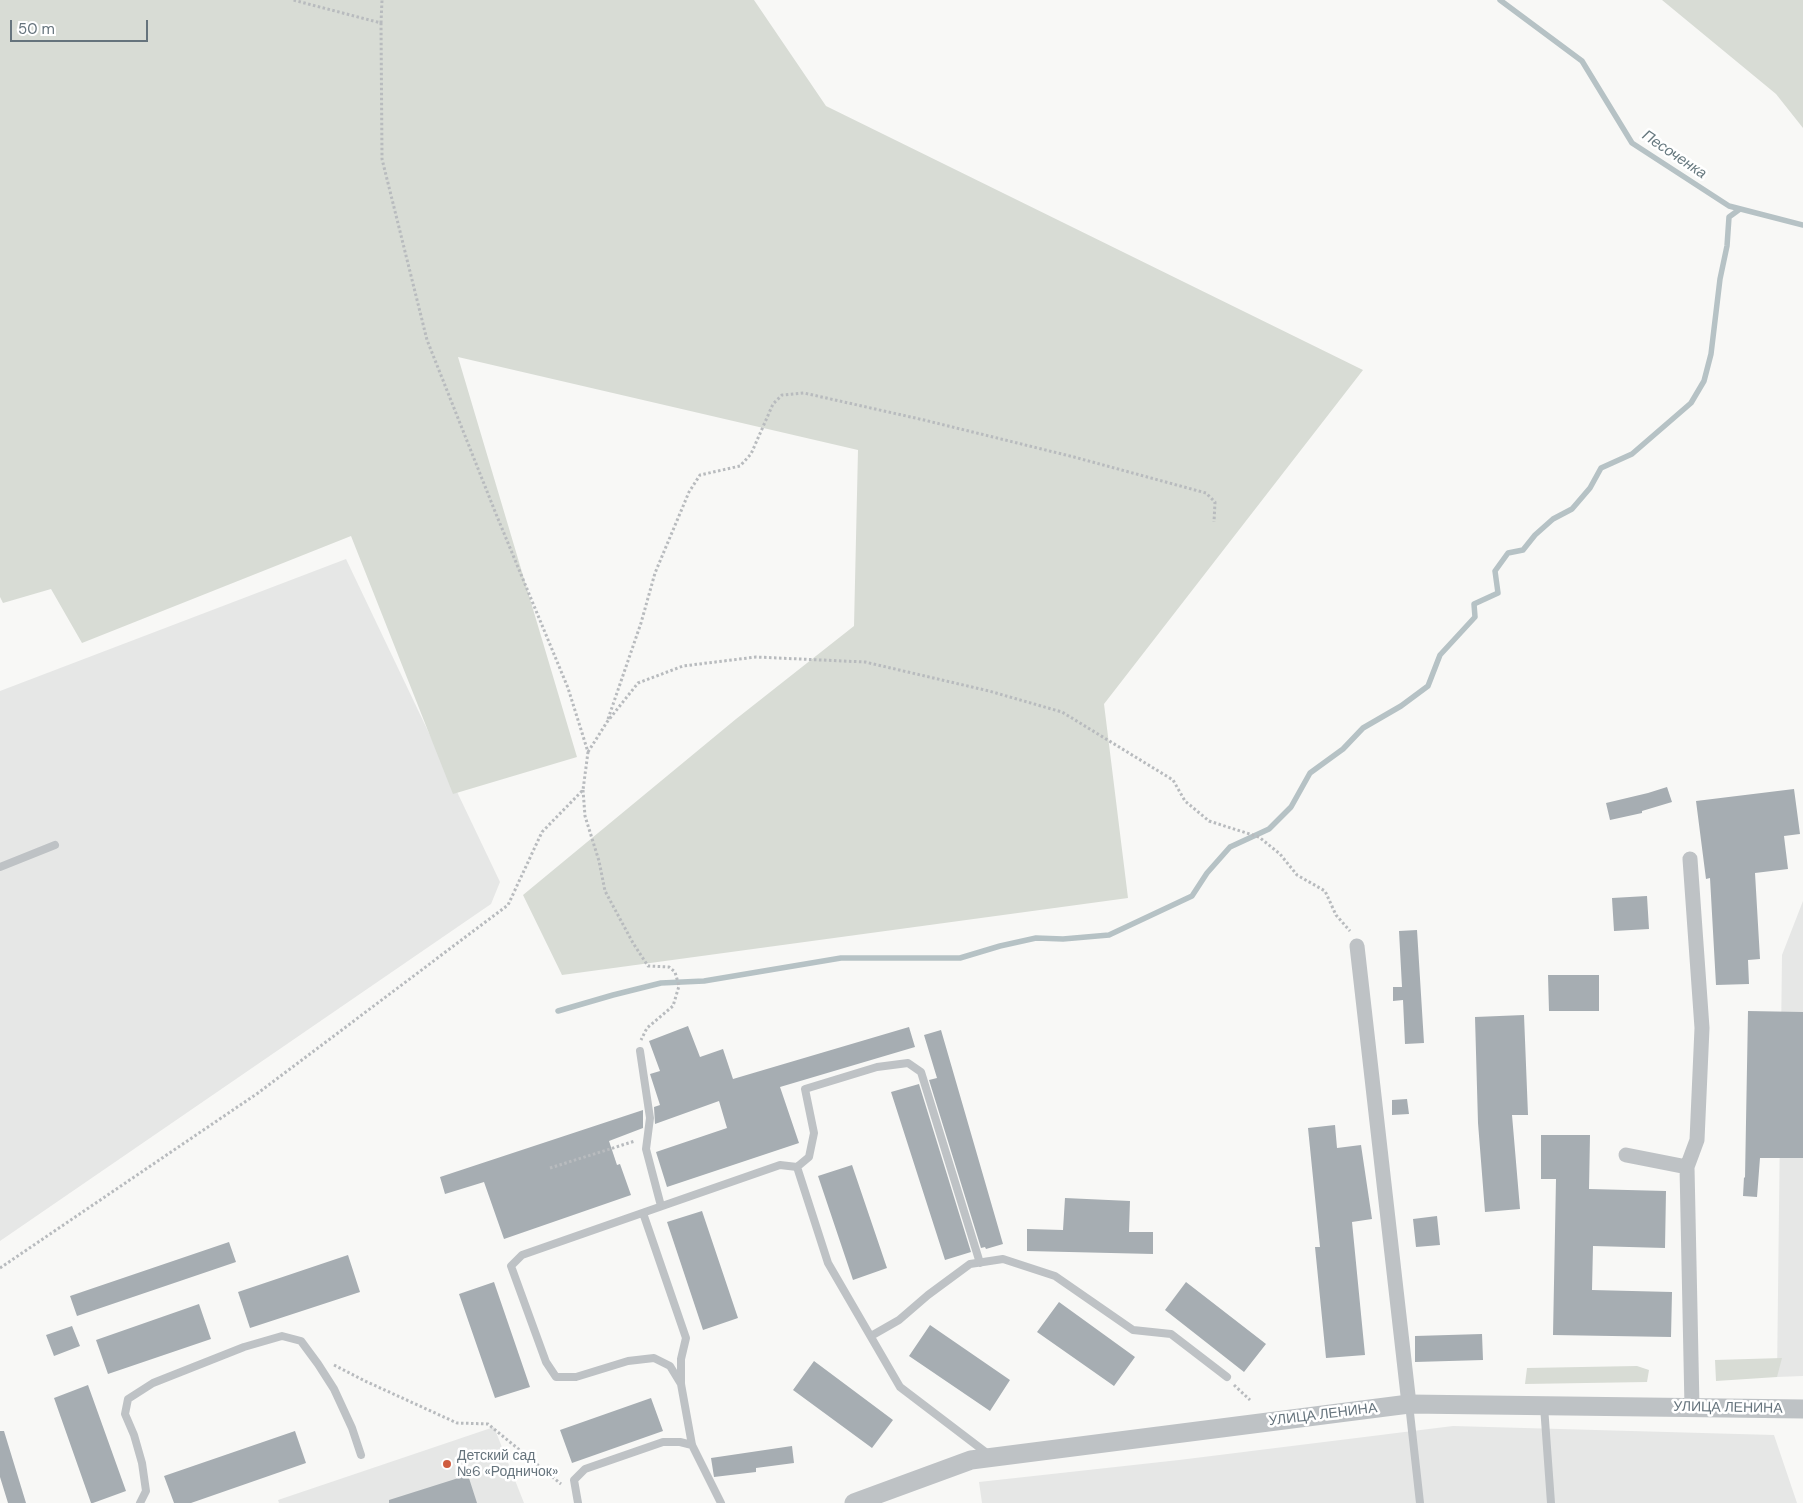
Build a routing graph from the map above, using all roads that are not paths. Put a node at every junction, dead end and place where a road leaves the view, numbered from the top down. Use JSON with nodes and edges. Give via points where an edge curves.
{"nodes":[{"id":1,"x":55,"y":845,"type":"dead end"},
{"id":2,"x":1690,"y":859,"type":"dead end"},
{"id":3,"x":0,"y":868,"type":"edge"},
{"id":4,"x":1358,"y":946,"type":"road end"},
{"id":5,"x":640,"y":1051,"type":"road end"},
{"id":6,"x":1626,"y":1155,"type":"dead end"},
{"id":7,"x":1687,"y":1166,"type":"junction"},
{"id":8,"x":797,"y":1167,"type":"junction"},
{"id":9,"x":661,"y":1206,"type":"junction"},
{"id":10,"x":642,"y":1213,"type":"junction"},
{"id":11,"x":980,"y":1263,"type":"junction"},
{"id":12,"x":871,"y":1336,"type":"junction"},
{"id":13,"x":1227,"y":1377,"type":"road end"},
{"id":14,"x":681,"y":1384,"type":"junction"},
{"id":15,"x":1409,"y":1404,"type":"junction"},
{"id":16,"x":1544,"y":1406,"type":"junction"},
{"id":17,"x":1692,"y":1407,"type":"junction"},
{"id":18,"x":1803,"y":1409,"type":"edge"},
{"id":19,"x":692,"y":1445,"type":"junction"},
{"id":20,"x":361,"y":1456,"type":"dead end"},
{"id":21,"x":991,"y":1457,"type":"junction"},
{"id":22,"x":577,"y":1501,"type":"edge"},
{"id":23,"x":140,"y":1503,"type":"edge"},
{"id":24,"x":721,"y":1503,"type":"edge"},
{"id":25,"x":854,"y":1503,"type":"edge"},
{"id":26,"x":1420,"y":1503,"type":"edge"},
{"id":27,"x":1551,"y":1503,"type":"edge"}],
"edges":[{"from":1,"to":3,"type":"lane"},
{"from":2,"to":7,"type":"street","via":[[1702,1028],[1697,1140]]},
{"from":4,"to":15,"type":"street"},
{"from":5,"to":9,"type":"lane","via":[[650,1118],[646,1149]]},
{"from":6,"to":7,"type":"street"},
{"from":7,"to":17,"type":"street"},
{"from":8,"to":9,"type":"lane","via":[[780,1165]]},
{"from":8,"to":11,"type":"lane","via":[[809,1156],[814,1133],[805,1089],[877,1066],[908,1063],[921,1072]]},
{"from":8,"to":12,"type":"lane","via":[[828,1263]]},
{"from":9,"to":10,"type":"lane"},
{"from":10,"to":14,"type":"lane","via":[[686,1338],[681,1359]]},
{"from":10,"to":14,"type":"lane","via":[[522,1255],[511,1266],[546,1362],[556,1377],[576,1377],[628,1361],[654,1358],[670,1366]]},
{"from":11,"to":12,"type":"lane","via":[[970,1264],[899,1320]]},
{"from":11,"to":13,"type":"lane","via":[[1003,1259],[1055,1276],[1133,1330],[1171,1334]]},
{"from":12,"to":21,"type":"lane","via":[[900,1387]]},
{"from":14,"to":19,"type":"lane"},
{"from":15,"to":16,"type":"street","name":"УЛИЦА ЛЕНИНА"},
{"from":15,"to":21,"type":"street","name":"УЛИЦА ЛЕНИНА"},
{"from":15,"to":26,"type":"lane"},
{"from":16,"to":17,"type":"street","name":"УЛИЦА ЛЕНИНА"},
{"from":16,"to":27,"type":"lane"},
{"from":17,"to":18,"type":"street","name":"УЛИЦА ЛЕНИНА"},
{"from":19,"to":22,"type":"lane","via":[[663,1442],[585,1469],[574,1480]]},
{"from":19,"to":24,"type":"lane"},
{"from":20,"to":23,"type":"lane","via":[[334,1389],[301,1341],[282,1336],[244,1346],[153,1383],[128,1400],[125,1414],[142,1463],[146,1491]]},
{"from":21,"to":25,"type":"street","name":"УЛИЦА ЛЕНИНА","via":[[971,1460]]}]}
